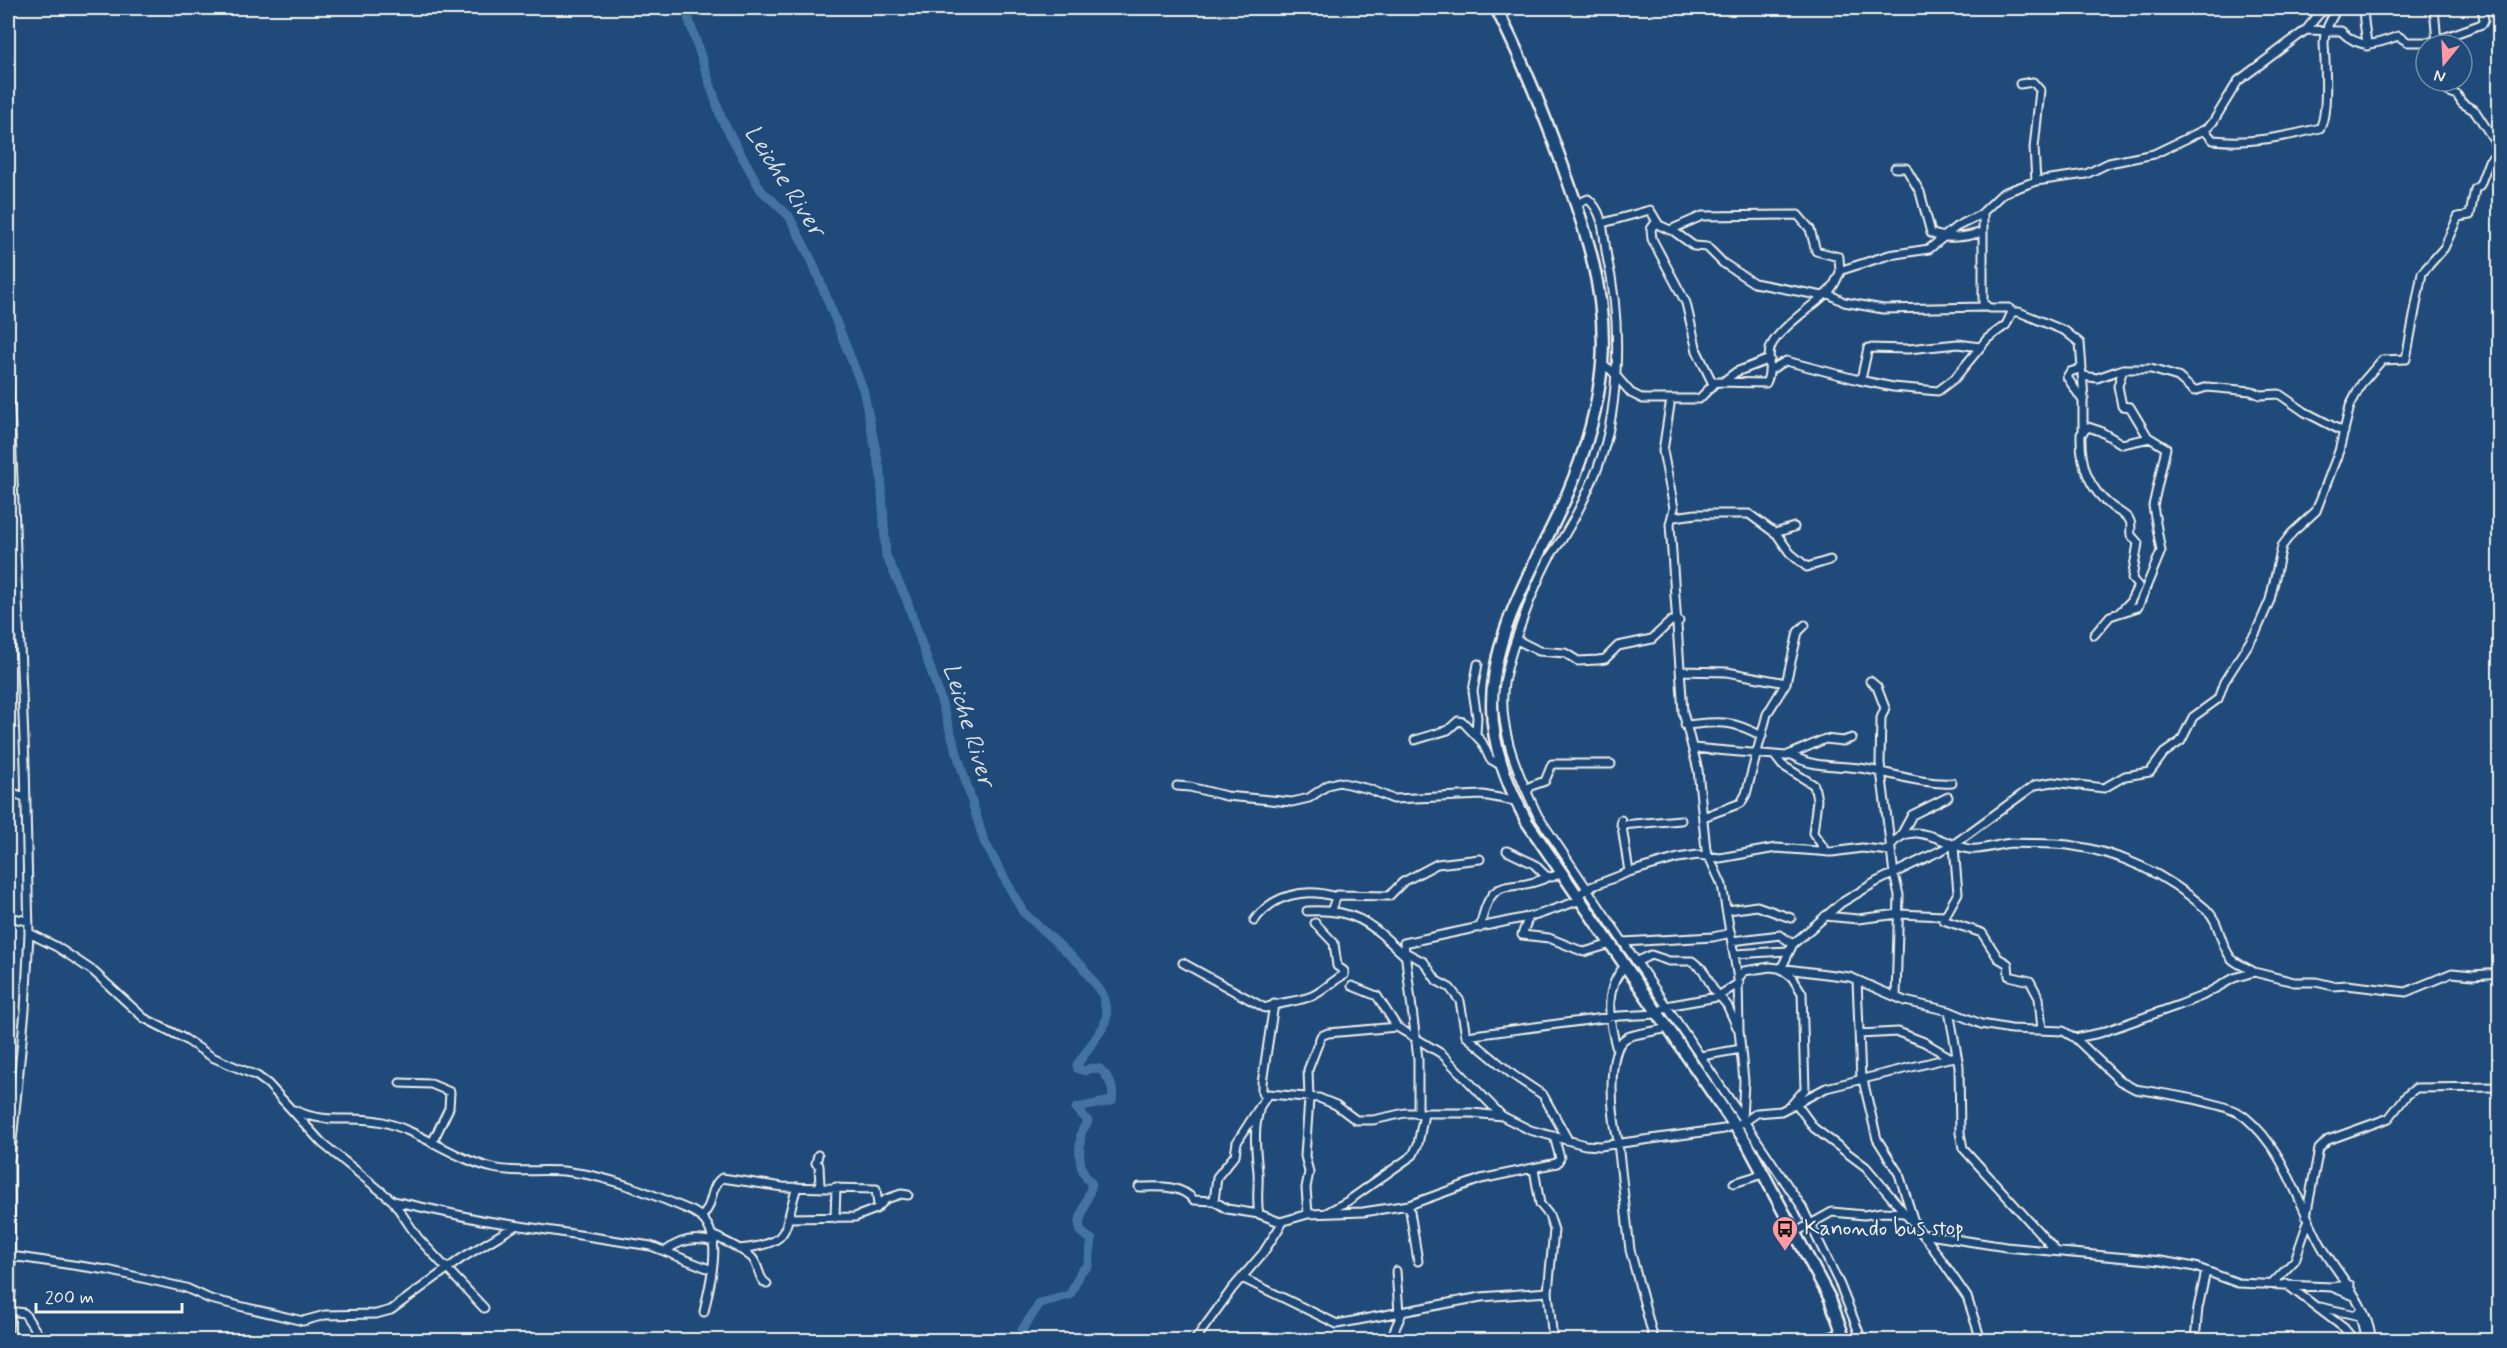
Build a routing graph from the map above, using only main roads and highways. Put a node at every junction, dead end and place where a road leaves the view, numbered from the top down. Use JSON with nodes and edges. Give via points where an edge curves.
{"nodes":[{"id":1,"x":1496,"y":8,"type":"edge"},
{"id":2,"x":1844,"y":1337,"type":"edge"}],
"edges":[{"from":1,"to":2,"type":"highway","via":[[1534,87],[1587,233],[1601,302],[1602,364],[1581,463],[1512,608],[1498,651],[1492,708],[1502,766],[1515,801],[1561,873],[1625,966],[1662,1010],[1667,1028],[1740,1122],[1762,1174],[1830,1299]]}]}
